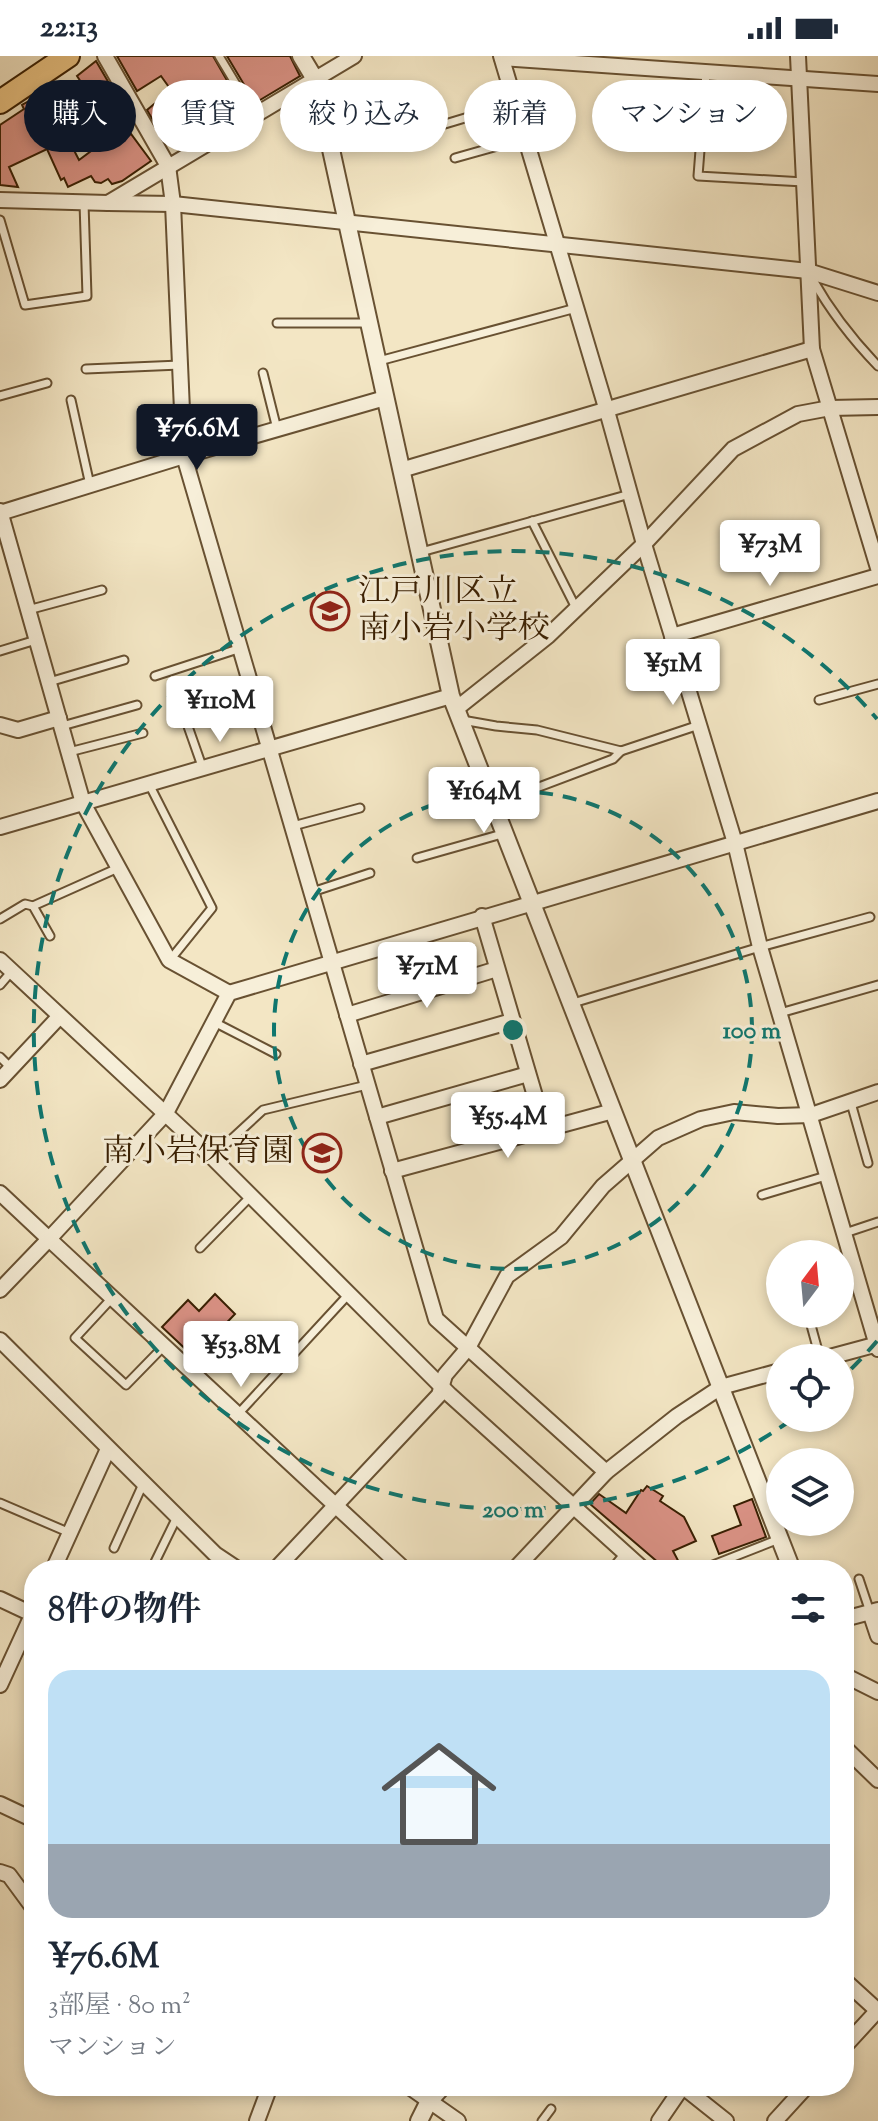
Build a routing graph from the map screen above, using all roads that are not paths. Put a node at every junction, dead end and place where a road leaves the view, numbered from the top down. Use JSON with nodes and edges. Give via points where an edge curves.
{"nodes":[{"id":1,"x":68,"y":56,"type":"edge"},
{"id":2,"x":105,"y":56,"type":"edge"},
{"id":3,"x":219,"y":56,"type":"edge"},
{"id":4,"x":301,"y":56,"type":"edge"},
{"id":5,"x":354,"y":56,"type":"edge"},
{"id":6,"x":798,"y":56,"type":"edge"},
{"id":7,"x":502,"y":57,"type":"edge"},
{"id":8,"x":649,"y":62,"type":"edge"},
{"id":9,"x":706,"y":73,"type":"junction"},
{"id":10,"x":799,"y":79,"type":"junction"},
{"id":11,"x":233,"y":80,"type":"edge"},
{"id":12,"x":315,"y":80,"type":"edge"},
{"id":13,"x":318,"y":80,"type":"edge"},
{"id":14,"x":508,"y":80,"type":"edge"},
{"id":15,"x":878,"y":84,"type":"edge"},
{"id":16,"x":0,"y":102,"type":"edge"},
{"id":17,"x":192,"y":152,"type":"edge"},
{"id":18,"x":331,"y":152,"type":"edge"},
{"id":19,"x":476,"y":152,"type":"edge"},
{"id":20,"x":530,"y":152,"type":"edge"},
{"id":21,"x":455,"y":158,"type":"dead end"},
{"id":22,"x":168,"y":166,"type":"junction"},
{"id":23,"x":804,"y":182,"type":"junction"},
{"id":24,"x":0,"y":200,"type":"edge"},
{"id":25,"x":84,"y":203,"type":"junction"},
{"id":26,"x":108,"y":203,"type":"junction"},
{"id":27,"x":173,"y":204,"type":"junction"},
{"id":28,"x":0,"y":220,"type":"edge"},
{"id":29,"x":346,"y":223,"type":"junction"},
{"id":30,"x":558,"y":245,"type":"junction"},
{"id":31,"x":808,"y":271,"type":"junction"},
{"id":32,"x":878,"y":293,"type":"edge"},
{"id":33,"x":577,"y":308,"type":"junction"},
{"id":34,"x":277,"y":323,"type":"dead end"},
{"id":35,"x":368,"y":323,"type":"junction"},
{"id":36,"x":812,"y":349,"type":"junction"},
{"id":37,"x":377,"y":361,"type":"junction"},
{"id":38,"x":180,"y":365,"type":"junction"},
{"id":39,"x":878,"y":366,"type":"edge"},
{"id":40,"x":86,"y":369,"type":"dead end"},
{"id":41,"x":263,"y":373,"type":"dead end"},
{"id":42,"x":47,"y":383,"type":"dead end"},
{"id":43,"x":0,"y":396,"type":"edge"},
{"id":44,"x":385,"y":398,"type":"junction"},
{"id":45,"x":71,"y":400,"type":"dead end"},
{"id":46,"x":878,"y":407,"type":"edge"},
{"id":47,"x":830,"y":408,"type":"junction"},
{"id":48,"x":607,"y":411,"type":"junction"},
{"id":49,"x":277,"y":429,"type":"junction"},
{"id":50,"x":184,"y":456,"type":"junction"},
{"id":51,"x":401,"y":470,"type":"junction"},
{"id":52,"x":90,"y":485,"type":"junction"},
{"id":53,"x":630,"y":494,"type":"junction"},
{"id":54,"x":0,"y":512,"type":"edge"},
{"id":55,"x":532,"y":521,"type":"junction"},
{"id":56,"x":644,"y":544,"type":"junction"},
{"id":57,"x":419,"y":552,"type":"junction"},
{"id":58,"x":878,"y":568,"type":"edge"},
{"id":59,"x":878,"y":576,"type":"edge"},
{"id":60,"x":102,"y":590,"type":"dead end"},
{"id":61,"x":28,"y":610,"type":"junction"},
{"id":62,"x":576,"y":610,"type":"junction"},
{"id":63,"x":672,"y":636,"type":"junction"},
{"id":64,"x":37,"y":640,"type":"junction"},
{"id":65,"x":241,"y":648,"type":"junction"},
{"id":66,"x":0,"y":651,"type":"edge"},
{"id":67,"x":124,"y":660,"type":"dead end"},
{"id":68,"x":155,"y":676,"type":"dead end"},
{"id":69,"x":49,"y":682,"type":"junction"},
{"id":70,"x":878,"y":684,"type":"edge"},
{"id":71,"x":819,"y":700,"type":"dead end"},
{"id":72,"x":137,"y":705,"type":"dead end"},
{"id":73,"x":456,"y":708,"type":"junction"},
{"id":74,"x":184,"y":715,"type":"dead end"},
{"id":75,"x":60,"y":722,"type":"junction"},
{"id":76,"x":0,"y":725,"type":"edge"},
{"id":77,"x":699,"y":725,"type":"junction"},
{"id":78,"x":143,"y":733,"type":"dead end"},
{"id":79,"x":271,"y":749,"type":"junction"},
{"id":80,"x":621,"y":751,"type":"junction"},
{"id":81,"x":69,"y":752,"type":"junction"},
{"id":82,"x":203,"y":769,"type":"junction"},
{"id":83,"x":149,"y":784,"type":"junction"},
{"id":84,"x":878,"y":801,"type":"edge"},
{"id":85,"x":83,"y":803,"type":"junction"},
{"id":86,"x":493,"y":804,"type":"junction"},
{"id":87,"x":360,"y":808,"type":"dead end"},
{"id":88,"x":293,"y":826,"type":"junction"},
{"id":89,"x":0,"y":827,"type":"edge"},
{"id":90,"x":505,"y":833,"type":"junction"},
{"id":91,"x":735,"y":843,"type":"junction"},
{"id":92,"x":417,"y":858,"type":"dead end"},
{"id":93,"x":120,"y":867,"type":"junction"},
{"id":94,"x":370,"y":873,"type":"dead end"},
{"id":95,"x":312,"y":892,"type":"junction"},
{"id":96,"x":531,"y":902,"type":"junction"},
{"id":97,"x":33,"y":906,"type":"junction"},
{"id":98,"x":482,"y":916,"type":"junction"},
{"id":99,"x":870,"y":917,"type":"dead end"},
{"id":100,"x":0,"y":919,"type":"edge"},
{"id":101,"x":50,"y":936,"type":"dead end"},
{"id":102,"x":760,"y":947,"type":"junction"},
{"id":103,"x":0,"y":960,"type":"edge"},
{"id":104,"x":169,"y":960,"type":"junction"},
{"id":105,"x":331,"y":962,"type":"junction"},
{"id":106,"x":497,"y":969,"type":"junction"},
{"id":107,"x":12,"y":971,"type":"junction"},
{"id":108,"x":0,"y":985,"type":"edge"},
{"id":109,"x":878,"y":985,"type":"edge"},
{"id":110,"x":229,"y":993,"type":"junction"},
{"id":111,"x":572,"y":1003,"type":"junction"},
{"id":112,"x":780,"y":1013,"type":"junction"},
{"id":113,"x":347,"y":1015,"type":"junction"},
{"id":114,"x":59,"y":1017,"type":"junction"},
{"id":115,"x":512,"y":1021,"type":"junction"},
{"id":116,"x":213,"y":1022,"type":"junction"},
{"id":117,"x":276,"y":1054,"type":"dead end"},
{"id":118,"x":0,"y":1057,"type":"edge"},
{"id":119,"x":361,"y":1064,"type":"junction"},
{"id":120,"x":11,"y":1068,"type":"junction"},
{"id":121,"x":528,"y":1074,"type":"junction"},
{"id":122,"x":0,"y":1080,"type":"edge"},
{"id":123,"x":367,"y":1085,"type":"junction"},
{"id":124,"x":878,"y":1092,"type":"edge"},
{"id":125,"x":850,"y":1101,"type":"junction"},
{"id":126,"x":613,"y":1111,"type":"junction"},
{"id":127,"x":166,"y":1113,"type":"junction"},
{"id":128,"x":811,"y":1115,"type":"junction"},
{"id":129,"x":377,"y":1117,"type":"junction"},
{"id":130,"x":545,"y":1130,"type":"junction"},
{"id":131,"x":212,"y":1157,"type":"junction"},
{"id":132,"x":632,"y":1161,"type":"junction"},
{"id":133,"x":868,"y":1163,"type":"dead end"},
{"id":134,"x":392,"y":1171,"type":"junction"},
{"id":135,"x":828,"y":1175,"type":"junction"},
{"id":136,"x":0,"y":1193,"type":"edge"},
{"id":137,"x":762,"y":1195,"type":"dead end"},
{"id":138,"x":251,"y":1196,"type":"junction"},
{"id":139,"x":878,"y":1222,"type":"edge"},
{"id":140,"x":845,"y":1233,"type":"junction"},
{"id":141,"x":49,"y":1239,"type":"junction"},
{"id":142,"x":200,"y":1248,"type":"dead end"},
{"id":143,"x":0,"y":1290,"type":"edge"},
{"id":144,"x":350,"y":1293,"type":"junction"},
{"id":145,"x":113,"y":1297,"type":"junction"},
{"id":146,"x":0,"y":1340,"type":"edge"},
{"id":147,"x":165,"y":1345,"type":"junction"},
{"id":148,"x":878,"y":1346,"type":"edge"},
{"id":149,"x":468,"y":1348,"type":"junction"},
{"id":150,"x":854,"y":1352,"type":"edge"},
{"id":151,"x":766,"y":1375,"type":"edge"},
{"id":152,"x":441,"y":1385,"type":"junction"},
{"id":153,"x":721,"y":1387,"type":"junction"},
{"id":154,"x":239,"y":1413,"type":"junction"},
{"id":155,"x":108,"y":1449,"type":"junction"},
{"id":156,"x":606,"y":1472,"type":"junction"},
{"id":157,"x":143,"y":1484,"type":"junction"},
{"id":158,"x":0,"y":1503,"type":"edge"},
{"id":159,"x":337,"y":1506,"type":"junction"},
{"id":160,"x":574,"y":1506,"type":"junction"},
{"id":161,"x":177,"y":1517,"type":"junction"},
{"id":162,"x":70,"y":1533,"type":"junction"},
{"id":163,"x":779,"y":1539,"type":"junction"},
{"id":164,"x":114,"y":1548,"type":"dead end"},
{"id":165,"x":625,"y":1553,"type":"junction"},
{"id":166,"x":58,"y":1560,"type":"edge"},
{"id":167,"x":156,"y":1560,"type":"edge"},
{"id":168,"x":224,"y":1560,"type":"edge"},
{"id":169,"x":285,"y":1560,"type":"edge"},
{"id":170,"x":394,"y":1560,"type":"edge"},
{"id":171,"x":523,"y":1560,"type":"edge"},
{"id":172,"x":619,"y":1560,"type":"edge"},
{"id":173,"x":633,"y":1560,"type":"edge"},
{"id":174,"x":725,"y":1560,"type":"edge"},
{"id":175,"x":788,"y":1560,"type":"edge"},
{"id":176,"x":859,"y":1579,"type":"dead end"},
{"id":177,"x":0,"y":1599,"type":"edge"},
{"id":178,"x":24,"y":1610,"type":"edge"},
{"id":179,"x":874,"y":1611,"type":"edge"},
{"id":180,"x":854,"y":1616,"type":"edge"},
{"id":181,"x":24,"y":1633,"type":"edge"},
{"id":182,"x":878,"y":1636,"type":"edge"},
{"id":183,"x":854,"y":1678,"type":"edge"},
{"id":184,"x":0,"y":1685,"type":"edge"},
{"id":185,"x":876,"y":1686,"type":"edge"},
{"id":186,"x":854,"y":1757,"type":"edge"},
{"id":187,"x":878,"y":1780,"type":"edge"},
{"id":188,"x":0,"y":1804,"type":"edge"},
{"id":189,"x":24,"y":1815,"type":"edge"},
{"id":190,"x":0,"y":1872,"type":"edge"},
{"id":191,"x":24,"y":1895,"type":"edge"},
{"id":192,"x":854,"y":1989,"type":"edge"},
{"id":193,"x":878,"y":2011,"type":"edge"},
{"id":194,"x":854,"y":2036,"type":"edge"},
{"id":195,"x":266,"y":2096,"type":"edge"},
{"id":196,"x":422,"y":2096,"type":"edge"},
{"id":197,"x":434,"y":2096,"type":"edge"},
{"id":198,"x":676,"y":2096,"type":"edge"},
{"id":199,"x":695,"y":2096,"type":"edge"},
{"id":200,"x":798,"y":2096,"type":"edge"},
{"id":201,"x":429,"y":2101,"type":"junction"},
{"id":202,"x":551,"y":2109,"type":"dead end"},
{"id":203,"x":257,"y":2121,"type":"edge"},
{"id":204,"x":419,"y":2121,"type":"edge"},
{"id":205,"x":458,"y":2121,"type":"edge"},
{"id":206,"x":542,"y":2121,"type":"edge"},
{"id":207,"x":659,"y":2121,"type":"edge"},
{"id":208,"x":726,"y":2121,"type":"edge"},
{"id":209,"x":775,"y":2121,"type":"edge"}],
"edges":[{"from":1,"to":16,"type":"highway"},
{"from":2,"to":22,"type":"street"},
{"from":3,"to":11,"type":"lane"},
{"from":4,"to":12,"type":"street"},
{"from":5,"to":13,"type":"street"},
{"from":6,"to":10,"type":"street"},
{"from":7,"to":8,"type":"street"},
{"from":7,"to":14,"type":"street"},
{"from":8,"to":9,"type":"street"},
{"from":9,"to":10,"type":"street"},
{"from":9,"to":23,"type":"lane","via":[[698,176]]},
{"from":10,"to":15,"type":"street"},
{"from":10,"to":23,"type":"street"},
{"from":17,"to":22,"type":"street"},
{"from":18,"to":29,"type":"street"},
{"from":19,"to":21,"type":"lane"},
{"from":20,"to":30,"type":"street"},
{"from":22,"to":26,"type":"street"},
{"from":22,"to":27,"type":"street"},
{"from":23,"to":31,"type":"street"},
{"from":24,"to":25,"type":"street"},
{"from":25,"to":26,"type":"street"},
{"from":25,"to":28,"type":"lane","via":[[87,296],[25,305]]},
{"from":26,"to":27,"type":"street"},
{"from":27,"to":29,"type":"street"},
{"from":27,"to":38,"type":"street"},
{"from":29,"to":30,"type":"street"},
{"from":29,"to":35,"type":"street"},
{"from":30,"to":31,"type":"street"},
{"from":30,"to":33,"type":"street"},
{"from":31,"to":32,"type":"street"},
{"from":31,"to":36,"type":"street"},
{"from":31,"to":39,"type":"lane","via":[[825,301]]},
{"from":33,"to":37,"type":"lane"},
{"from":33,"to":48,"type":"street"},
{"from":34,"to":35,"type":"lane"},
{"from":35,"to":37,"type":"street"},
{"from":36,"to":47,"type":"street"},
{"from":36,"to":48,"type":"street"},
{"from":37,"to":44,"type":"street"},
{"from":38,"to":40,"type":"lane"},
{"from":38,"to":50,"type":"street"},
{"from":41,"to":49,"type":"lane"},
{"from":42,"to":43,"type":"lane"},
{"from":44,"to":49,"type":"street"},
{"from":44,"to":51,"type":"street"},
{"from":45,"to":52,"type":"lane"},
{"from":46,"to":47,"type":"street"},
{"from":47,"to":56,"type":"street","via":[[798,414],[733,449]]},
{"from":47,"to":58,"type":"street"},
{"from":48,"to":51,"type":"street"},
{"from":48,"to":53,"type":"street"},
{"from":49,"to":50,"type":"street"},
{"from":50,"to":52,"type":"street"},
{"from":50,"to":65,"type":"street"},
{"from":51,"to":57,"type":"street"},
{"from":52,"to":54,"type":"street"},
{"from":53,"to":55,"type":"lane"},
{"from":53,"to":56,"type":"street"},
{"from":54,"to":61,"type":"street"},
{"from":55,"to":57,"type":"lane"},
{"from":55,"to":62,"type":"lane"},
{"from":56,"to":62,"type":"street"},
{"from":56,"to":63,"type":"street"},
{"from":57,"to":73,"type":"street"},
{"from":59,"to":63,"type":"street"},
{"from":60,"to":61,"type":"lane"},
{"from":61,"to":64,"type":"street"},
{"from":62,"to":73,"type":"street"},
{"from":63,"to":77,"type":"street"},
{"from":64,"to":66,"type":"lane"},
{"from":64,"to":69,"type":"street"},
{"from":65,"to":68,"type":"lane"},
{"from":65,"to":79,"type":"street"},
{"from":67,"to":69,"type":"lane"},
{"from":69,"to":75,"type":"street"},
{"from":70,"to":71,"type":"lane"},
{"from":72,"to":75,"type":"lane"},
{"from":73,"to":79,"type":"street"},
{"from":73,"to":80,"type":"lane","via":[[496,726],[537,730]]},
{"from":73,"to":86,"type":"street"},
{"from":74,"to":82,"type":"lane"},
{"from":75,"to":76,"type":"street","via":[[18,730]]},
{"from":75,"to":81,"type":"street"},
{"from":77,"to":80,"type":"lane"},
{"from":77,"to":91,"type":"street"},
{"from":78,"to":81,"type":"lane"},
{"from":79,"to":82,"type":"street"},
{"from":79,"to":88,"type":"street"},
{"from":80,"to":86,"type":"lane","via":[[613,759]]},
{"from":81,"to":85,"type":"street"},
{"from":82,"to":83,"type":"street"},
{"from":83,"to":85,"type":"street"},
{"from":83,"to":104,"type":"lane","via":[[212,908]]},
{"from":84,"to":91,"type":"street"},
{"from":85,"to":89,"type":"street"},
{"from":85,"to":93,"type":"street"},
{"from":86,"to":90,"type":"street"},
{"from":87,"to":88,"type":"lane"},
{"from":88,"to":95,"type":"street"},
{"from":90,"to":92,"type":"lane"},
{"from":90,"to":96,"type":"street"},
{"from":91,"to":96,"type":"street"},
{"from":91,"to":102,"type":"street"},
{"from":93,"to":97,"type":"lane"},
{"from":93,"to":104,"type":"street"},
{"from":94,"to":95,"type":"lane"},
{"from":95,"to":105,"type":"street"},
{"from":96,"to":98,"type":"street"},
{"from":96,"to":111,"type":"street"},
{"from":97,"to":100,"type":"lane","via":[[25,904]]},
{"from":97,"to":101,"type":"lane"},
{"from":98,"to":105,"type":"street"},
{"from":98,"to":106,"type":"street"},
{"from":99,"to":102,"type":"lane"},
{"from":102,"to":111,"type":"lane"},
{"from":102,"to":112,"type":"street"},
{"from":103,"to":107,"type":"street"},
{"from":104,"to":110,"type":"street"},
{"from":105,"to":110,"type":"street"},
{"from":105,"to":113,"type":"street"},
{"from":106,"to":113,"type":"street"},
{"from":106,"to":115,"type":"street"},
{"from":107,"to":108,"type":"lane"},
{"from":107,"to":114,"type":"street"},
{"from":109,"to":112,"type":"lane"},
{"from":110,"to":116,"type":"street"},
{"from":111,"to":126,"type":"street"},
{"from":112,"to":128,"type":"street"},
{"from":113,"to":119,"type":"street"},
{"from":114,"to":120,"type":"street"},
{"from":114,"to":127,"type":"street"},
{"from":115,"to":119,"type":"street"},
{"from":115,"to":121,"type":"street"},
{"from":116,"to":117,"type":"lane"},
{"from":116,"to":127,"type":"street"},
{"from":118,"to":120,"type":"lane"},
{"from":119,"to":123,"type":"street"},
{"from":120,"to":122,"type":"street"},
{"from":121,"to":129,"type":"street"},
{"from":121,"to":130,"type":"street"},
{"from":123,"to":129,"type":"street"},
{"from":123,"to":131,"type":"lane","via":[[263,1110]]},
{"from":124,"to":125,"type":"street"},
{"from":125,"to":128,"type":"street"},
{"from":125,"to":133,"type":"lane"},
{"from":126,"to":130,"type":"street"},
{"from":126,"to":132,"type":"street"},
{"from":127,"to":131,"type":"street"},
{"from":127,"to":141,"type":"street"},
{"from":128,"to":132,"type":"street","via":[[734,1112],[701,1119],[658,1138]]},
{"from":128,"to":135,"type":"street"},
{"from":129,"to":134,"type":"street"},
{"from":130,"to":134,"type":"street"},
{"from":131,"to":138,"type":"street"},
{"from":132,"to":149,"type":"street","via":[[603,1186],[561,1237],[507,1276]]},
{"from":132,"to":153,"type":"street"},
{"from":134,"to":149,"type":"street","via":[[436,1319]]},
{"from":135,"to":137,"type":"lane"},
{"from":135,"to":140,"type":"street"},
{"from":136,"to":141,"type":"street"},
{"from":138,"to":142,"type":"lane"},
{"from":138,"to":144,"type":"street"},
{"from":139,"to":140,"type":"lane"},
{"from":140,"to":148,"type":"street"},
{"from":141,"to":143,"type":"street"},
{"from":141,"to":145,"type":"street"},
{"from":144,"to":152,"type":"street"},
{"from":144,"to":154,"type":"lane"},
{"from":145,"to":147,"type":"street"},
{"from":145,"to":147,"type":"lane","via":[[75,1338],[126,1385]]},
{"from":146,"to":155,"type":"street"},
{"from":147,"to":154,"type":"street"},
{"from":148,"to":150,"type":"street"},
{"from":149,"to":152,"type":"street"},
{"from":149,"to":156,"type":"street"},
{"from":151,"to":153,"type":"street"},
{"from":152,"to":159,"type":"street","via":[[439,1395]]},
{"from":152,"to":160,"type":"street"},
{"from":153,"to":156,"type":"street"},
{"from":153,"to":163,"type":"street"},
{"from":154,"to":159,"type":"street"},
{"from":155,"to":157,"type":"street"},
{"from":155,"to":162,"type":"street"},
{"from":156,"to":160,"type":"street"},
{"from":157,"to":161,"type":"street"},
{"from":157,"to":164,"type":"lane"},
{"from":158,"to":162,"type":"lane"},
{"from":159,"to":169,"type":"street"},
{"from":159,"to":170,"type":"street"},
{"from":160,"to":165,"type":"street"},
{"from":160,"to":171,"type":"street"},
{"from":161,"to":167,"type":"lane"},
{"from":161,"to":168,"type":"street"},
{"from":162,"to":166,"type":"street"},
{"from":163,"to":174,"type":"lane"},
{"from":163,"to":175,"type":"street"},
{"from":165,"to":172,"type":"lane"},
{"from":165,"to":173,"type":"street"},
{"from":176,"to":179,"type":"lane"},
{"from":177,"to":178,"type":"street"},
{"from":179,"to":180,"type":"street"},
{"from":179,"to":182,"type":"street"},
{"from":181,"to":184,"type":"street"},
{"from":183,"to":185,"type":"street"},
{"from":186,"to":187,"type":"street"},
{"from":188,"to":189,"type":"street"},
{"from":190,"to":191,"type":"street","via":[[9,1875]]},
{"from":192,"to":193,"type":"street"},
{"from":193,"to":194,"type":"street"},
{"from":195,"to":203,"type":"street"},
{"from":196,"to":201,"type":"street"},
{"from":197,"to":201,"type":"street"},
{"from":198,"to":207,"type":"street"},
{"from":199,"to":208,"type":"street"},
{"from":200,"to":209,"type":"street"},
{"from":201,"to":204,"type":"street"},
{"from":201,"to":205,"type":"street"},
{"from":202,"to":206,"type":"lane"}]}
